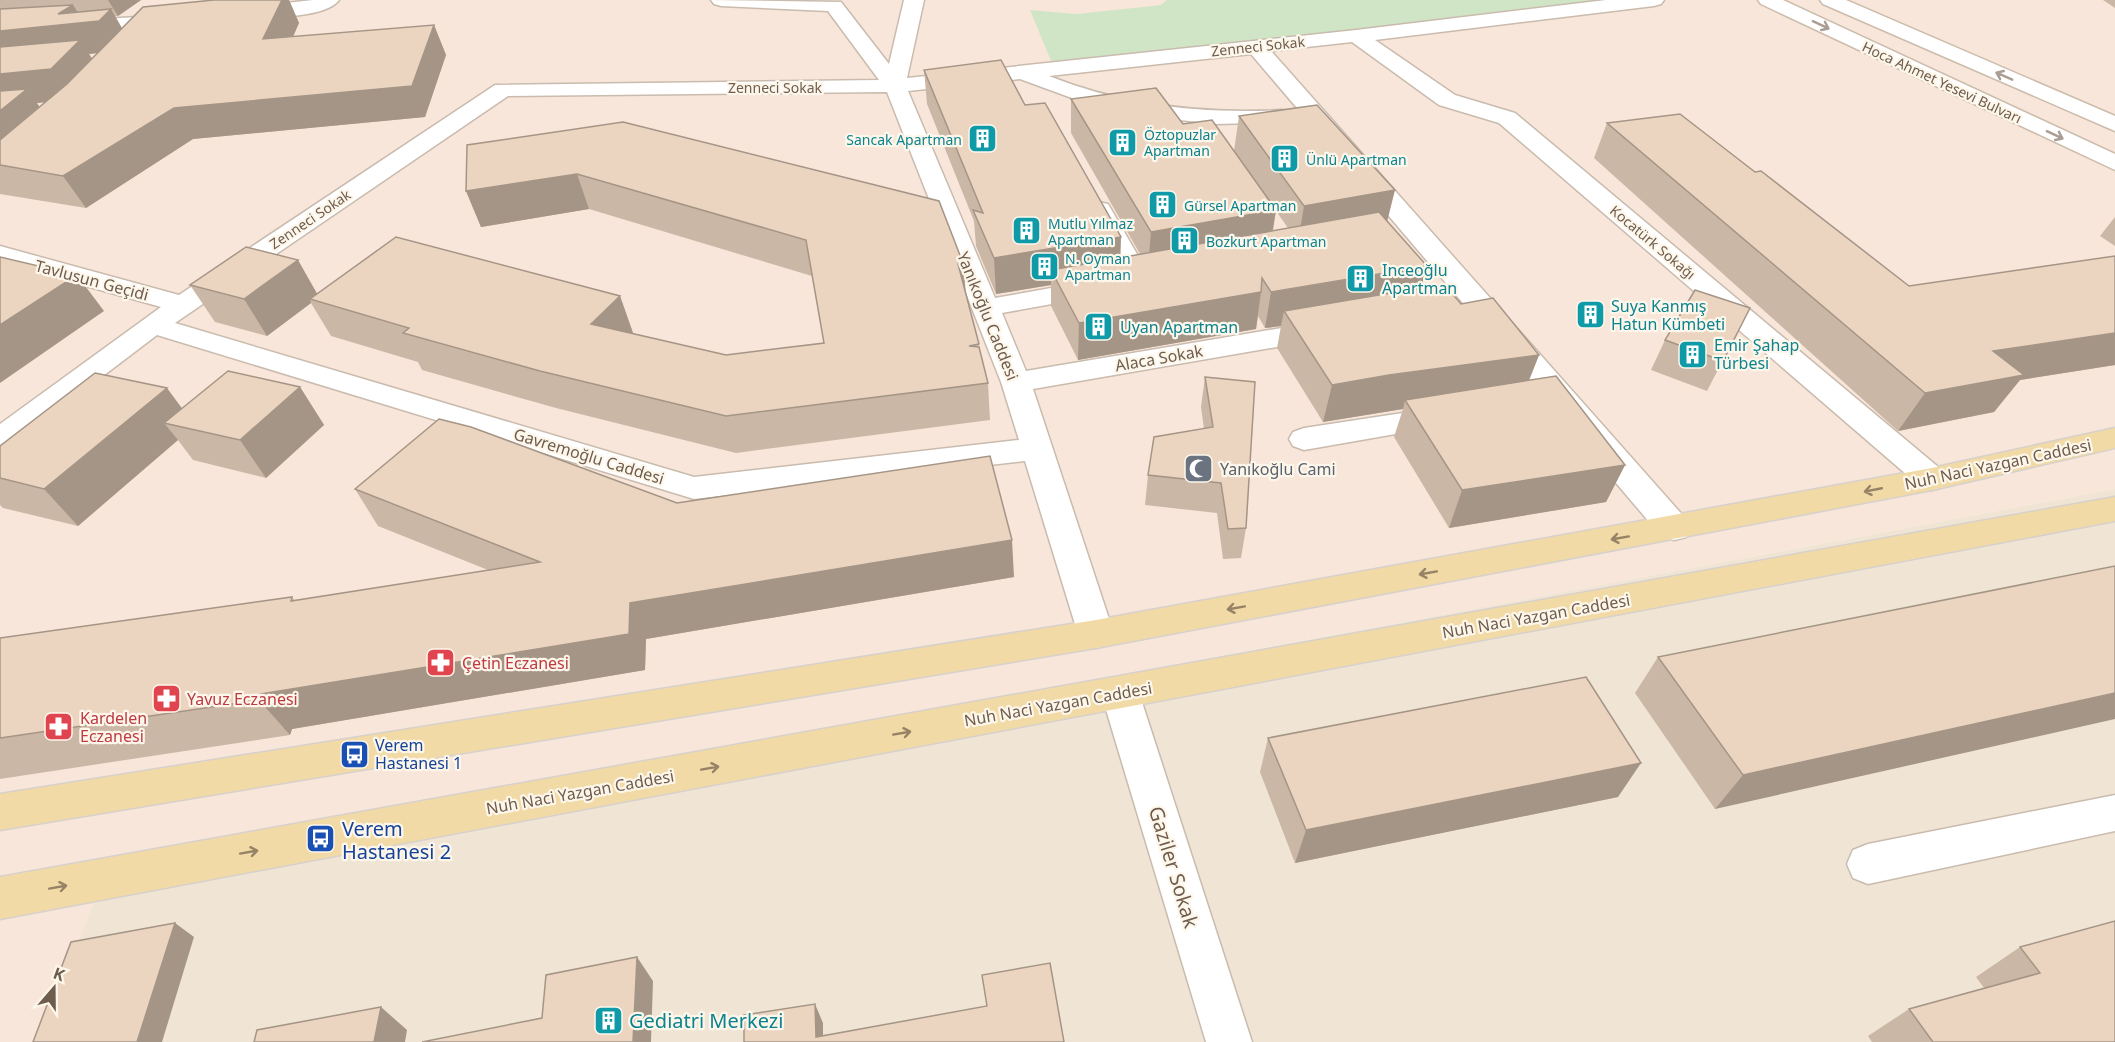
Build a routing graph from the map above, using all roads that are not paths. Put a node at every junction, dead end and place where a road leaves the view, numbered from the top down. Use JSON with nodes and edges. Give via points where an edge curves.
{"nodes":[{"id":1,"x":330,"y":0,"type":"edge"},
{"id":2,"x":722,"y":0,"type":"edge"},
{"id":3,"x":914,"y":0,"type":"edge"},
{"id":4,"x":1654,"y":0,"type":"edge"},
{"id":5,"x":1768,"y":0,"type":"edge"},
{"id":6,"x":1830,"y":0,"type":"edge"},
{"id":7,"x":835,"y":3,"type":"edge"},
{"id":8,"x":230,"y":15,"type":"edge"},
{"id":9,"x":195,"y":19,"type":"edge"},
{"id":10,"x":159,"y":22,"type":"junction"},
{"id":11,"x":0,"y":31,"type":"edge"},
{"id":12,"x":1356,"y":36,"type":"junction"},
{"id":13,"x":138,"y":44,"type":"edge"},
{"id":14,"x":1256,"y":47,"type":"junction"},
{"id":15,"x":1023,"y":72,"type":"junction"},
{"id":16,"x":895,"y":86,"type":"junction"},
{"id":17,"x":1040,"y":103,"type":"edge"},
{"id":18,"x":1315,"y":115,"type":"junction"},
{"id":19,"x":1196,"y":116,"type":"junction"},
{"id":20,"x":2115,"y":124,"type":"edge"},
{"id":21,"x":1210,"y":135,"type":"edge"},
{"id":22,"x":2115,"y":163,"type":"edge"},
{"id":23,"x":1087,"y":187,"type":"edge"},
{"id":24,"x":0,"y":254,"type":"edge"},
{"id":25,"x":1478,"y":303,"type":"junction"},
{"id":26,"x":183,"y":305,"type":"junction"},
{"id":27,"x":985,"y":308,"type":"junction"},
{"id":28,"x":1444,"y":309,"type":"edge"},
{"id":29,"x":153,"y":325,"type":"junction"},
{"id":30,"x":1351,"y":325,"type":"edge"},
{"id":31,"x":1016,"y":382,"type":"junction"},
{"id":32,"x":1561,"y":398,"type":"junction"},
{"id":33,"x":1526,"y":404,"type":"edge"},
{"id":34,"x":1468,"y":413,"type":"edge"},
{"id":35,"x":2115,"y":438,"type":"edge"},
{"id":36,"x":0,"y":439,"type":"edge"},
{"id":37,"x":1304,"y":439,"type":"dead end"},
{"id":38,"x":1037,"y":449,"type":"junction"},
{"id":39,"x":1932,"y":479,"type":"junction"},
{"id":40,"x":2115,"y":508,"type":"edge"},
{"id":41,"x":1674,"y":528,"type":"junction"},
{"id":42,"x":1096,"y":634,"type":"junction"},
{"id":43,"x":1120,"y":693,"type":"junction"},
{"id":44,"x":0,"y":812,"type":"edge"},
{"id":45,"x":2115,"y":813,"type":"edge"},
{"id":46,"x":1868,"y":864,"type":"dead end"},
{"id":47,"x":0,"y":898,"type":"edge"},
{"id":48,"x":1229,"y":1042,"type":"edge"}],
"edges":[{"from":1,"to":8,"type":"street","via":[[314,7]]},
{"from":2,"to":7,"type":"street"},
{"from":3,"to":16,"type":"street"},
{"from":4,"to":12,"type":"street","name":"Zenneci Sokak"},
{"from":5,"to":22,"type":"street","name":"Hoca Ahmet Yesevi Bulvarı","one_way":true},
{"from":20,"to":6,"type":"street","name":"Hoca Ahmet Yesevi Bulvarı","one_way":true},
{"from":7,"to":16,"type":"street","name":"Yanıkoğlu Caddesi"},
{"from":9,"to":10,"type":"street"},
{"from":10,"to":11,"type":"street"},
{"from":10,"to":13,"type":"street"},
{"from":12,"to":14,"type":"street","name":"Zenneci Sokak"},
{"from":12,"to":39,"type":"street","name":"Kocatürk Sokağı","via":[[1447,100],[1507,118]]},
{"from":14,"to":15,"type":"street","name":"Zenneci Sokak"},
{"from":14,"to":18,"type":"street"},
{"from":15,"to":16,"type":"street","name":"Zenneci Sokak"},
{"from":15,"to":17,"type":"street"},
{"from":15,"to":19,"type":"street","via":[[1101,100]]},
{"from":16,"to":26,"type":"street","name":"Zenneci Sokak","via":[[503,90]]},
{"from":16,"to":27,"type":"street","name":"Yanıkoğlu Caddesi"},
{"from":18,"to":19,"type":"street"},
{"from":18,"to":25,"type":"street","via":[[1404,232]]},
{"from":19,"to":21,"type":"street"},
{"from":23,"to":27,"type":"street","via":[[1151,278]]},
{"from":24,"to":26,"type":"street","name":"Tavlusun Geçidi"},
{"from":25,"to":28,"type":"street"},
{"from":25,"to":32,"type":"street"},
{"from":26,"to":29,"type":"street","name":"Zenneci Sokak"},
{"from":27,"to":31,"type":"street","name":"Yanıkoğlu Caddesi"},
{"from":29,"to":36,"type":"street","name":"Zenneci Sokak"},
{"from":29,"to":38,"type":"street","name":"Gavremoğlu Caddesi","via":[[694,488]]},
{"from":30,"to":31,"type":"street","name":"Alaca Sokak"},
{"from":31,"to":38,"type":"street","name":"Yanıkoğlu Caddesi"},
{"from":32,"to":33,"type":"street"},
{"from":32,"to":41,"type":"street"},
{"from":34,"to":37,"type":"street"},
{"from":35,"to":39,"type":"main road","name":"Nuh Naci Yazgan Caddesi"},
{"from":38,"to":42,"type":"street","name":"Yanıkoğlu Caddesi"},
{"from":39,"to":41,"type":"main road","name":"Nuh Naci Yazgan Caddesi","one_way":true},
{"from":40,"to":43,"type":"main road","name":"Nuh Naci Yazgan Caddesi"},
{"from":41,"to":42,"type":"main road","name":"Nuh Naci Yazgan Caddesi","one_way":true},
{"from":42,"to":44,"type":"main road","name":"Nuh Naci Yazgan Caddesi"},
{"from":47,"to":43,"type":"main road","name":"Nuh Naci Yazgan Caddesi","one_way":true},
{"from":43,"to":48,"type":"street","name":"Gaziler Sokak"},
{"from":45,"to":46,"type":"street"}]}
